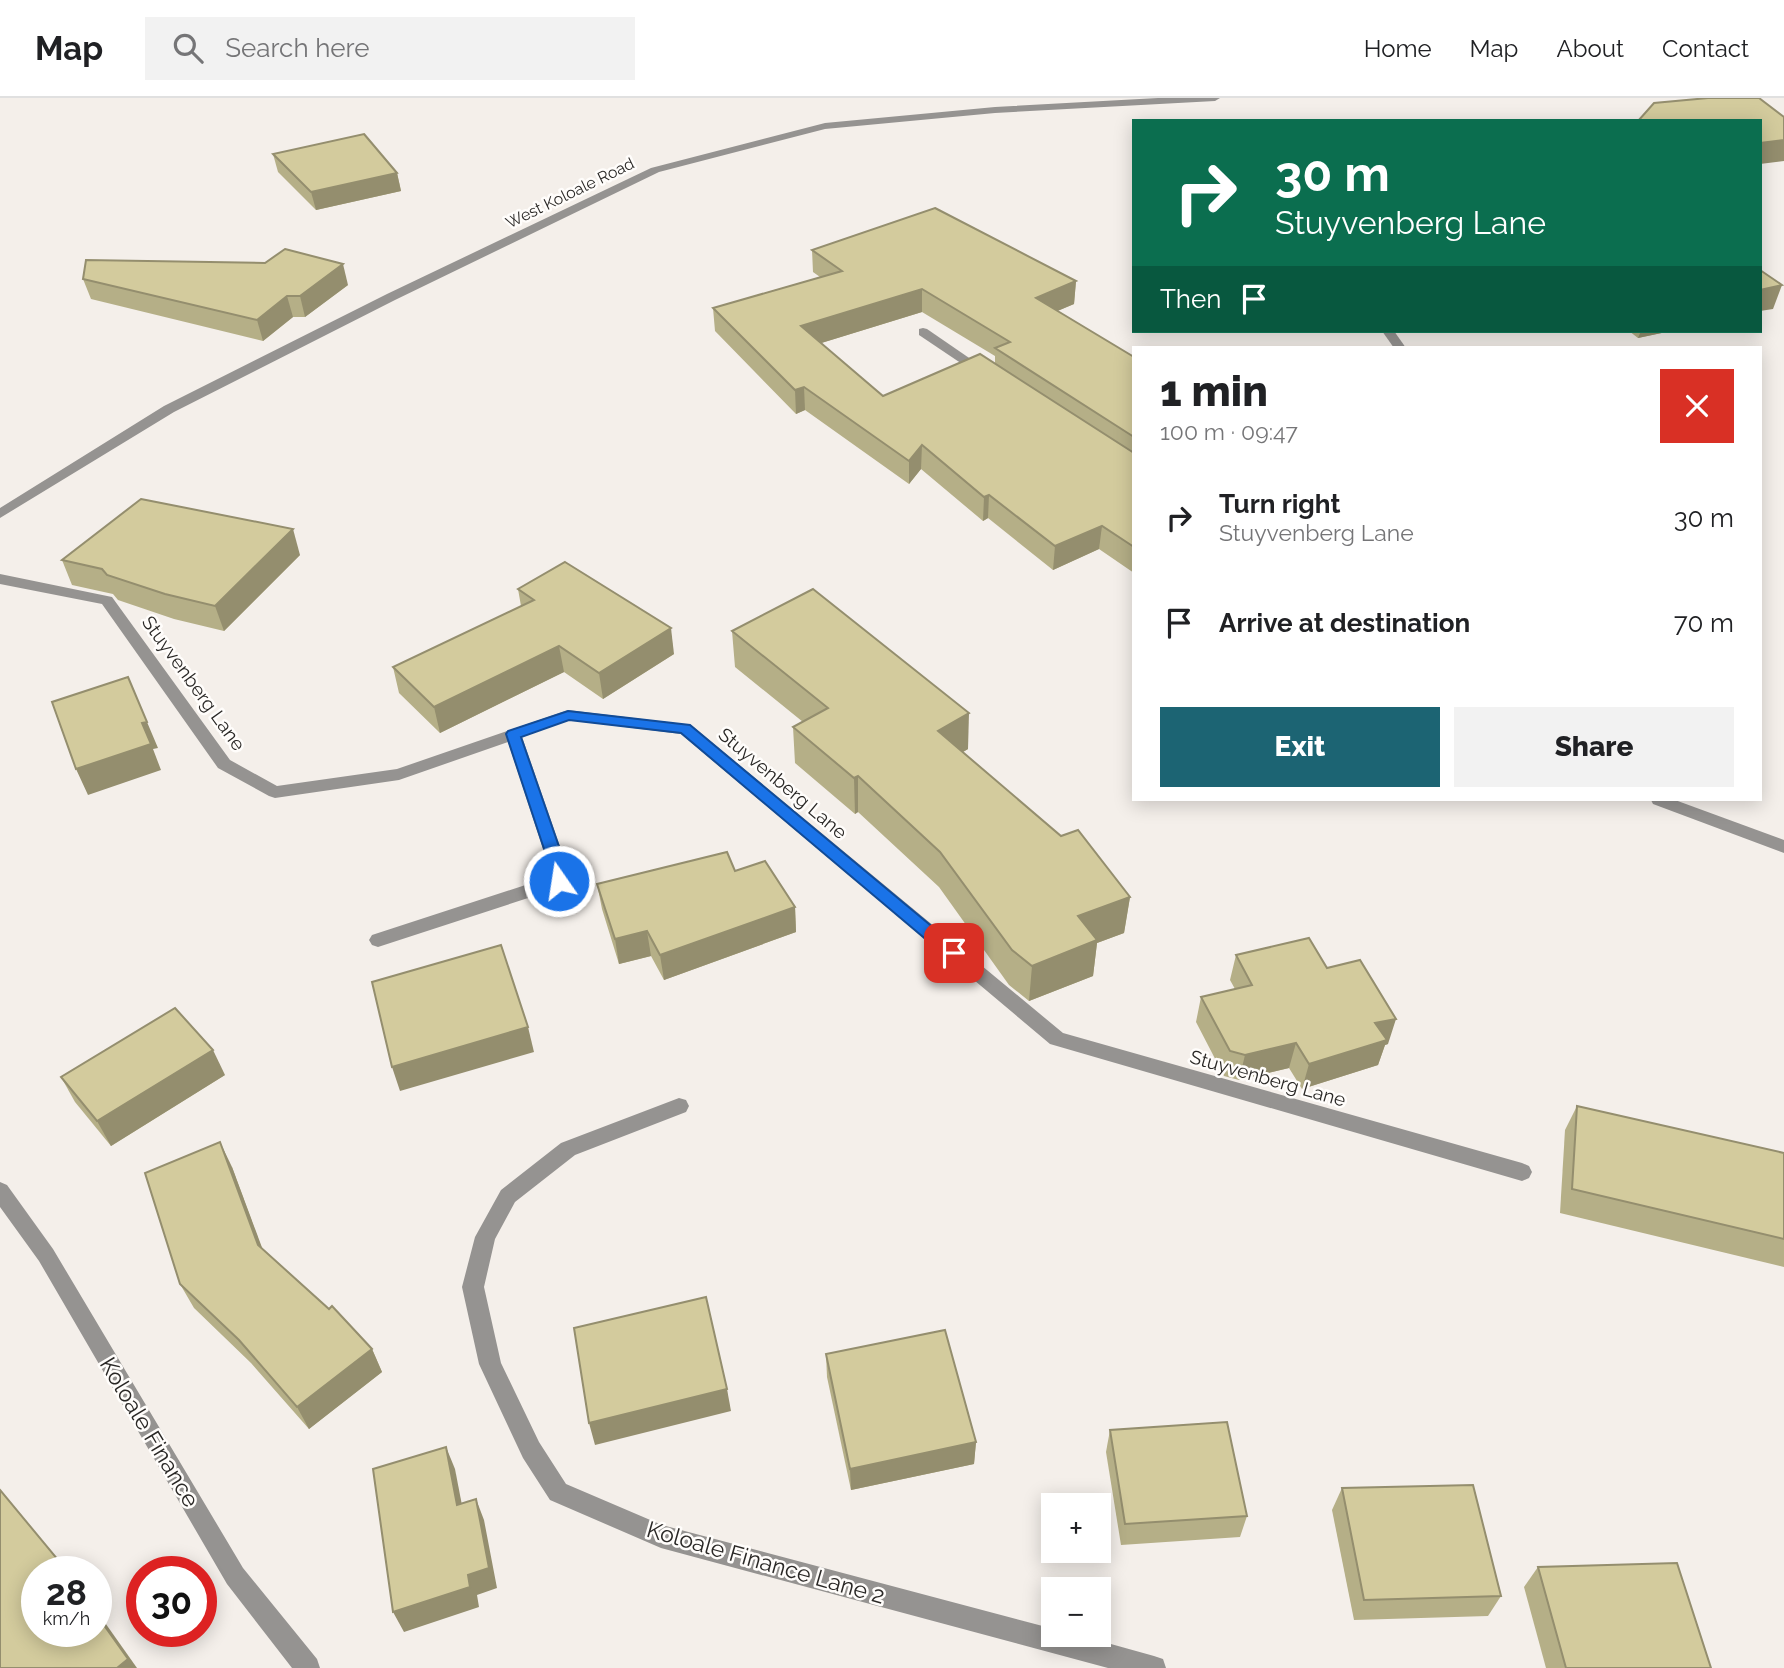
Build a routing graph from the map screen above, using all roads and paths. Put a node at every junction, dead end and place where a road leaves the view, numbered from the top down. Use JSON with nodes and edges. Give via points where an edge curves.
{"nodes":[{"id":1,"x":1215,"y":98,"type":"edge"},
{"id":2,"x":923,"y":332,"type":"dead end"},
{"id":3,"x":1000,"y":383,"type":"edge"},
{"id":4,"x":0,"y":514,"type":"edge"},
{"id":5,"x":0,"y":579,"type":"edge"},
{"id":6,"x":513,"y":734,"type":"junction"},
{"id":7,"x":1661,"y":801,"type":"edge"},
{"id":8,"x":1784,"y":847,"type":"edge"},
{"id":9,"x":378,"y":940,"type":"dead end"},
{"id":10,"x":679,"y":1107,"type":"dead end"},
{"id":11,"x":1522,"y":1172,"type":"dead end"},
{"id":12,"x":0,"y":1191,"type":"edge"},
{"id":13,"x":308,"y":1668,"type":"edge"},
{"id":14,"x":1154,"y":1668,"type":"edge"}],
"edges":[{"from":1,"to":4,"type":"street","name":"West Koloale Road","via":[[995,110],[825,126],[655,170],[169,409]]},
{"from":2,"to":3,"type":"street"},
{"from":5,"to":6,"type":"street","name":"Stuyvenberg Lane","via":[[107,600],[224,764],[275,792],[399,774]]},
{"from":6,"to":9,"type":"street","via":[[559,881]]},
{"from":6,"to":11,"type":"street","name":"Stuyvenberg Lane","via":[[568,715],[685,729],[1057,1040]]},
{"from":7,"to":8,"type":"street"},
{"from":10,"to":14,"type":"street","name":"Koloale Finance Lane 2","via":[[568,1149],[508,1196],[485,1237],[474,1287],[490,1364],[531,1450],[558,1492],[661,1536]]},
{"from":12,"to":13,"type":"street","name":"Koloale Finance","via":[[46,1255],[235,1576]]}]}
